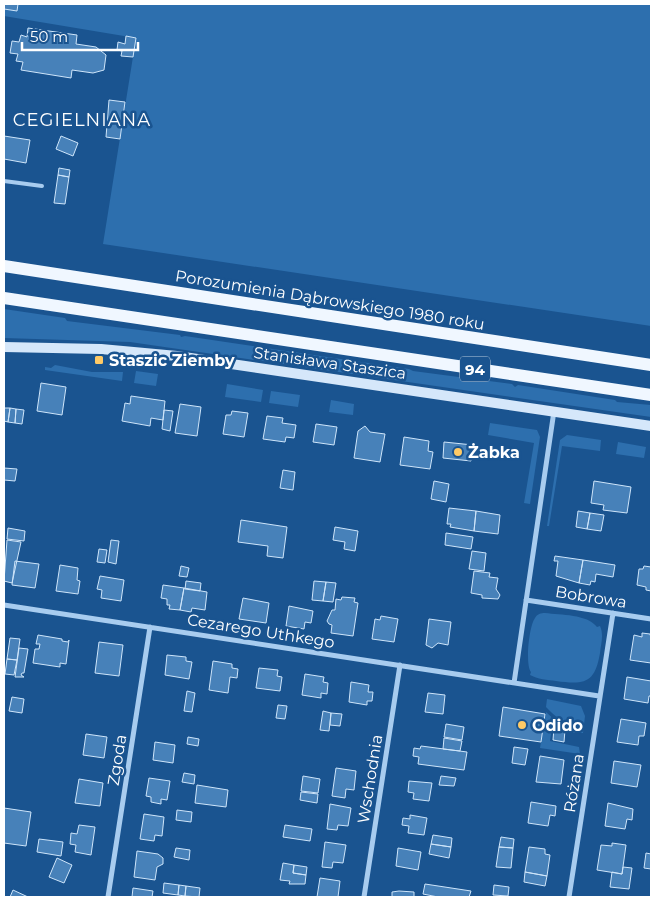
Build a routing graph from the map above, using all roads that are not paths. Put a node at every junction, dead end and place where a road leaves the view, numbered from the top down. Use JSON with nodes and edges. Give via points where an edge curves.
{"nodes":[{"id":1,"x":4,"y":181,"type":"edge"},
{"id":2,"x":42,"y":186,"type":"dead end"},
{"id":3,"x":4,"y":266,"type":"edge"},
{"id":4,"x":4,"y":298,"type":"edge"},
{"id":5,"x":4,"y":347,"type":"edge"},
{"id":6,"x":651,"y":365,"type":"edge"},
{"id":7,"x":651,"y":395,"type":"edge"},
{"id":8,"x":554,"y":411,"type":"junction"},
{"id":9,"x":651,"y":426,"type":"edge"},
{"id":10,"x":526,"y":600,"type":"junction"},
{"id":11,"x":4,"y":605,"type":"edge"},
{"id":12,"x":613,"y":613,"type":"junction"},
{"id":13,"x":651,"y":619,"type":"edge"},
{"id":14,"x":150,"y":627,"type":"junction"},
{"id":15,"x":400,"y":665,"type":"junction"},
{"id":16,"x":514,"y":683,"type":"junction"},
{"id":17,"x":599,"y":696,"type":"junction"},
{"id":18,"x":108,"y":897,"type":"edge"},
{"id":19,"x":364,"y":897,"type":"edge"},
{"id":20,"x":569,"y":897,"type":"edge"}],
"edges":[{"from":1,"to":2,"type":"lane"},
{"from":3,"to":6,"type":"main road","name":"Porozumienia Dąbrowskiego 1980 roku","number":"94"},
{"from":4,"to":7,"type":"main road","number":"94"},
{"from":5,"to":8,"type":"street","name":"Stanisława Staszica","via":[[101,349],[167,355]]},
{"from":8,"to":9,"type":"street","name":"Stanisława Staszica"},
{"from":8,"to":10,"type":"street"},
{"from":10,"to":12,"type":"street","name":"Bobrowa"},
{"from":10,"to":16,"type":"street"},
{"from":11,"to":14,"type":"street","name":"Cezarego Uthkego"},
{"from":12,"to":13,"type":"street","name":"Bobrowa"},
{"from":12,"to":17,"type":"street","name":"Różana"},
{"from":14,"to":15,"type":"street","name":"Cezarego Uthkego"},
{"from":14,"to":18,"type":"street","name":"Zgoda"},
{"from":15,"to":16,"type":"street","name":"Cezarego Uthkego"},
{"from":15,"to":19,"type":"street","name":"Wschodnia"},
{"from":16,"to":17,"type":"street","name":"Cezarego Uthkego"},
{"from":17,"to":20,"type":"street","name":"Różana"}]}
